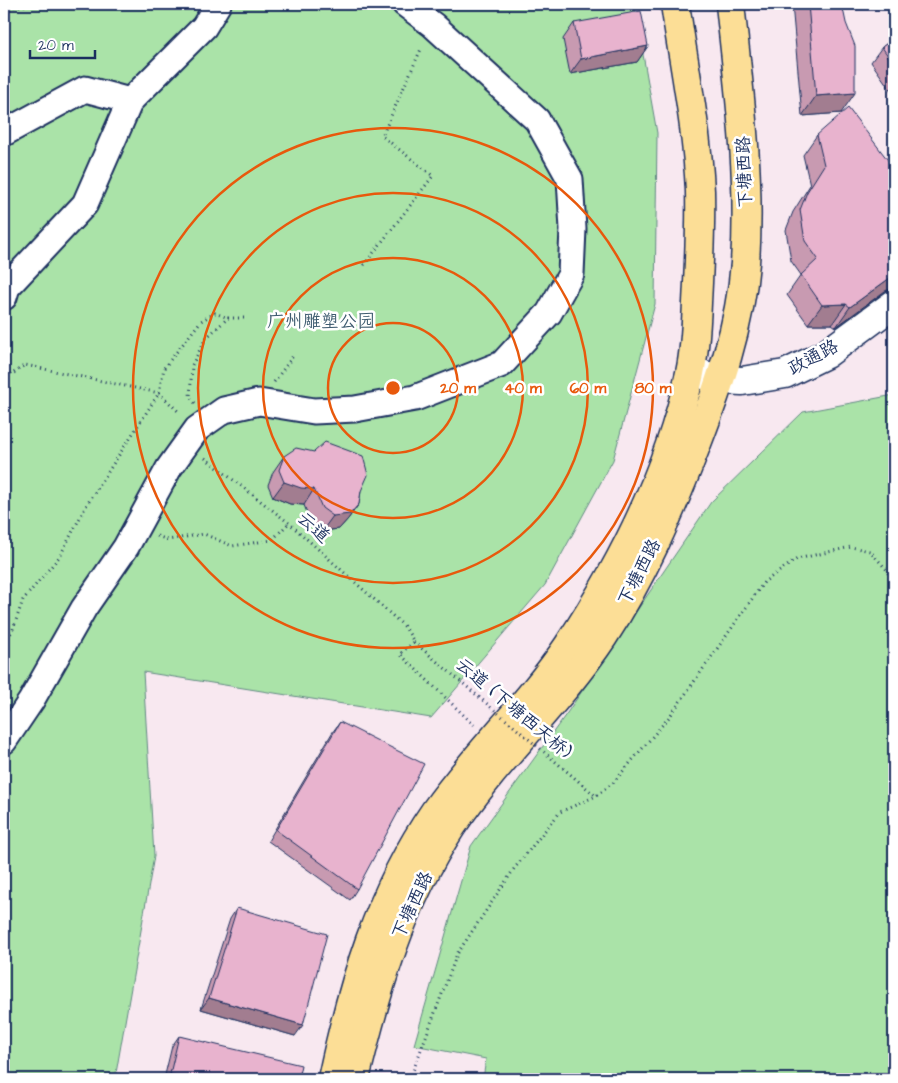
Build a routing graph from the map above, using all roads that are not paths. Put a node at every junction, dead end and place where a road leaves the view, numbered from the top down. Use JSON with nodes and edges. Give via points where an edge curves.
{"nodes":[{"id":1,"x":218,"y":4,"type":"edge"},
{"id":2,"x":404,"y":4,"type":"edge"},
{"id":3,"x":675,"y":4,"type":"edge"},
{"id":4,"x":730,"y":4,"type":"edge"},
{"id":5,"x":130,"y":101,"type":"junction"},
{"id":6,"x":4,"y":133,"type":"edge"},
{"id":7,"x":4,"y":297,"type":"edge"},
{"id":8,"x":894,"y":304,"type":"edge"},
{"id":9,"x":691,"y":371,"type":"junction"},
{"id":10,"x":721,"y":380,"type":"junction"},
{"id":11,"x":4,"y":740,"type":"edge"},
{"id":12,"x":332,"y":1079,"type":"edge"},
{"id":13,"x":355,"y":1079,"type":"edge"}],
"edges":[{"from":1,"to":5,"type":"street","via":[[204,27]]},
{"from":2,"to":11,"type":"street","via":[[433,24],[537,120],[570,179],[571,274],[550,313],[502,364],[415,398],[355,409],[314,411],[259,402],[224,410],[197,432]]},
{"from":3,"to":9,"type":"highway","name":"下塘西路","via":[[700,188],[700,244]]},
{"from":4,"to":10,"type":"highway","name":"下塘西路","via":[[743,135],[745,264],[733,340]]},
{"from":5,"to":6,"type":"street","via":[[84,89]]},
{"from":5,"to":7,"type":"street","via":[[85,204],[7,287]]},
{"from":8,"to":10,"type":"street","name":"政通路","via":[[807,365],[785,374],[742,381]]},
{"from":9,"to":10,"type":"street","name":"政通路"},
{"from":9,"to":12,"type":"highway","name":"下塘西路","via":[[676,428],[648,501],[620,560],[568,646],[434,813],[388,897],[360,968]]},
{"from":10,"to":13,"type":"highway","name":"下塘西路","via":[[671,508],[618,612],[569,683],[452,827],[433,859],[389,957]]}]}
